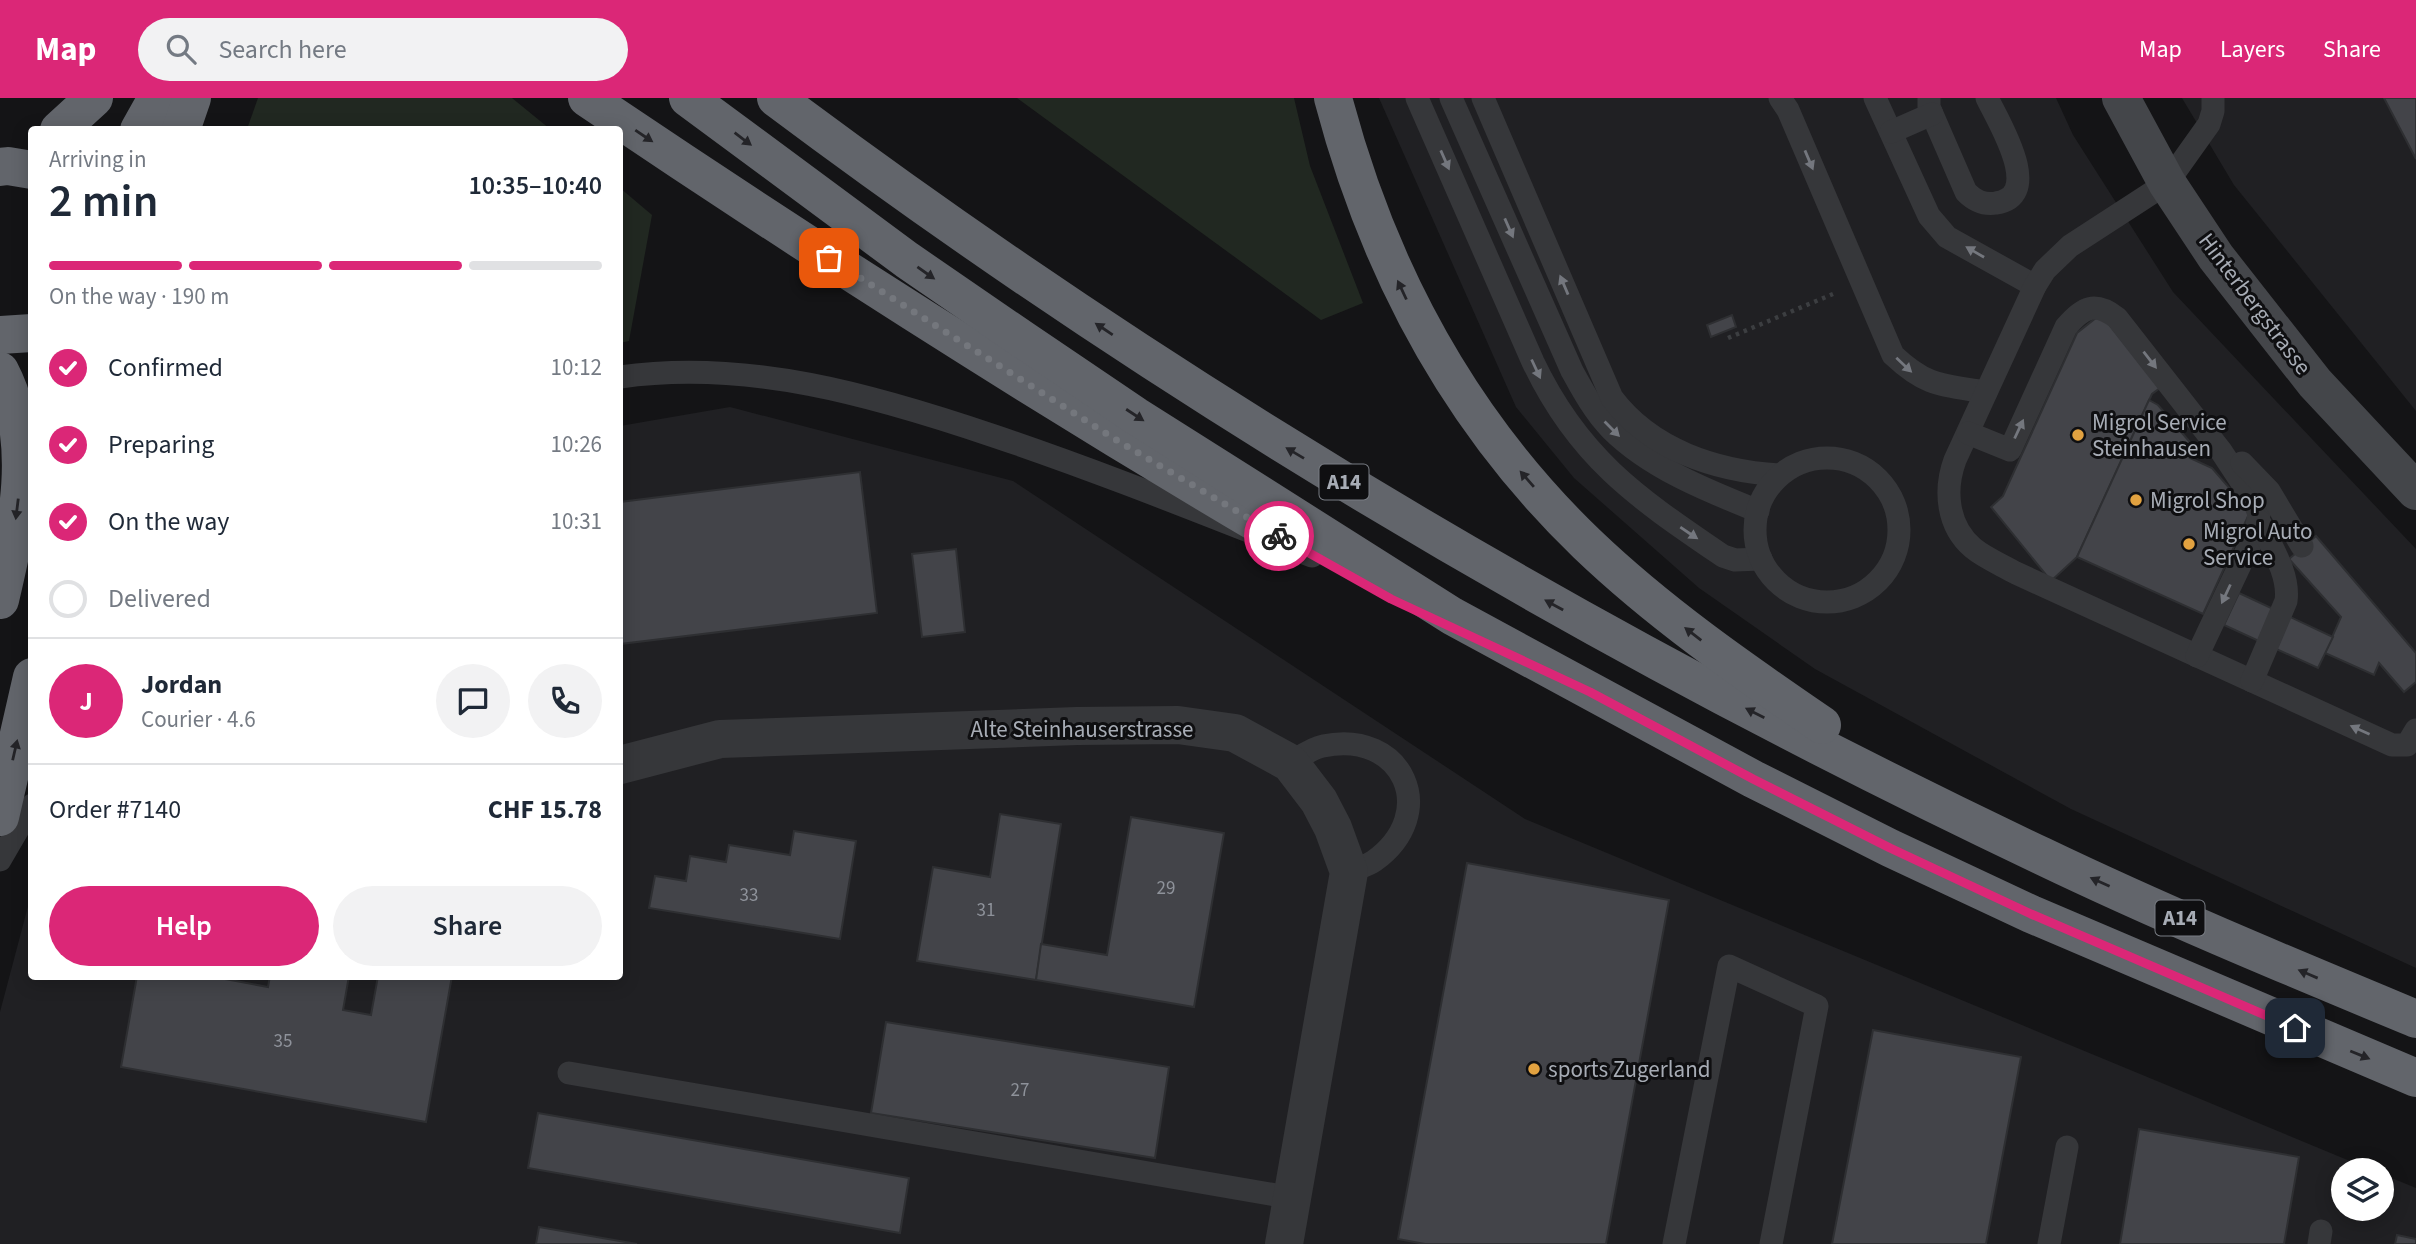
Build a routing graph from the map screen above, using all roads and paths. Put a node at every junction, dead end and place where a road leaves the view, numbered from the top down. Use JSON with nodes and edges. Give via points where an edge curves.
{"nodes":[{"id":1,"x":94,"y":98,"type":"edge"},
{"id":2,"x":157,"y":98,"type":"edge"},
{"id":3,"x":192,"y":98,"type":"edge"},
{"id":4,"x":587,"y":98,"type":"edge"},
{"id":5,"x":688,"y":98,"type":"edge"},
{"id":6,"x":776,"y":98,"type":"edge"},
{"id":7,"x":1333,"y":98,"type":"edge"},
{"id":8,"x":1417,"y":98,"type":"edge"},
{"id":9,"x":1451,"y":98,"type":"edge"},
{"id":10,"x":1483,"y":98,"type":"edge"},
{"id":11,"x":1780,"y":98,"type":"edge"},
{"id":12,"x":1875,"y":98,"type":"edge"},
{"id":13,"x":1987,"y":98,"type":"edge"},
{"id":14,"x":2121,"y":98,"type":"edge"},
{"id":15,"x":2213,"y":98,"type":"edge"},
{"id":16,"x":1931,"y":106,"type":"edge"},
{"id":17,"x":64,"y":126,"type":"edge"},
{"id":18,"x":141,"y":126,"type":"edge"},
{"id":19,"x":182,"y":126,"type":"edge"},
{"id":20,"x":1891,"y":132,"type":"junction"},
{"id":21,"x":2167,"y":183,"type":"junction"},
{"id":22,"x":1861,"y":282,"type":"junction"},
{"id":23,"x":2035,"y":286,"type":"junction"},
{"id":24,"x":28,"y":333,"type":"edge"},
{"id":25,"x":0,"y":335,"type":"edge"},
{"id":26,"x":1728,"y":338,"type":"dead end"},
{"id":27,"x":0,"y":371,"type":"edge"},
{"id":28,"x":623,"y":377,"type":"edge"},
{"id":29,"x":1986,"y":392,"type":"junction"},
{"id":30,"x":1968,"y":433,"type":"junction"},
{"id":31,"x":2221,"y":451,"type":"junction"},
{"id":32,"x":1779,"y":475,"type":"junction"},
{"id":33,"x":2416,"y":491,"type":"edge"},
{"id":34,"x":1758,"y":511,"type":"junction"},
{"id":35,"x":2259,"y":521,"type":"junction"},
{"id":36,"x":2302,"y":545,"type":"dead end"},
{"id":37,"x":1312,"y":556,"type":"junction"},
{"id":38,"x":1761,"y":559,"type":"junction"},
{"id":39,"x":0,"y":600,"type":"edge"},
{"id":40,"x":2197,"y":656,"type":"junction"},
{"id":41,"x":2252,"y":681,"type":"junction"},
{"id":42,"x":1590,"y":692,"type":"junction"},
{"id":43,"x":28,"y":694,"type":"edge"},
{"id":44,"x":2416,"y":730,"type":"edge"},
{"id":45,"x":1290,"y":763,"type":"junction"},
{"id":46,"x":623,"y":764,"type":"edge"},
{"id":47,"x":1947,"y":810,"type":"junction"},
{"id":48,"x":28,"y":812,"type":"edge"},
{"id":49,"x":0,"y":817,"type":"edge"},
{"id":50,"x":0,"y":860,"type":"edge"},
{"id":51,"x":1349,"y":872,"type":"junction"},
{"id":52,"x":2416,"y":1019,"type":"edge"},
{"id":53,"x":569,"y":1073,"type":"dead end"},
{"id":54,"x":2416,"y":1078,"type":"edge"},
{"id":55,"x":2067,"y":1147,"type":"dead end"},
{"id":56,"x":1293,"y":1198,"type":"junction"},
{"id":57,"x":1284,"y":1244,"type":"edge"},
{"id":58,"x":1674,"y":1244,"type":"edge"},
{"id":59,"x":1771,"y":1244,"type":"edge"},
{"id":60,"x":2049,"y":1244,"type":"edge"}],
"edges":[{"from":1,"to":17,"type":"highway"},
{"from":2,"to":18,"type":"highway"},
{"from":3,"to":19,"type":"highway"},
{"from":4,"to":37,"type":"highway","one_way":true,"via":[[911,311]]},
{"from":5,"to":42,"type":"highway","number":"A14","one_way":true,"via":[[907,260],[1136,416],[1452,616]]},
{"from":47,"to":6,"type":"highway","number":"A14","one_way":true,"via":[[1738,705],[1547,601],[1274,440],[924,207]]},
{"from":47,"to":7,"type":"highway","one_way":true,"via":[[1665,612],[1587,544],[1521,473],[1458,391],[1413,313],[1357,181]]},
{"from":8,"to":38,"type":"lane","one_way":true,"via":[[1533,362],[1565,420],[1645,503],[1723,556]]},
{"from":9,"to":34,"type":"lane","one_way":true,"via":[[1572,371],[1592,405],[1611,429],[1636,449],[1678,475]]},
{"from":32,"to":10,"type":"lane","one_way":true,"via":[[1736,471],[1674,450],[1626,416],[1612,397]]},
{"from":11,"to":22,"type":"lane","one_way":true},
{"from":12,"to":20,"type":"lane"},
{"from":13,"to":16,"type":"lane","via":[[2019,170],[2018,184],[2010,196],[1994,204],[1978,202],[1966,192]]},
{"from":14,"to":21,"type":"street","name":"Hinterbergstrasse"},
{"from":15,"to":21,"type":"lane","via":[[2209,124]]},
{"from":16,"to":20,"type":"lane"},
{"from":23,"to":20,"type":"lane","one_way":true,"via":[[1938,229]]},
{"from":21,"to":23,"type":"lane","via":[[2070,246]]},
{"from":21,"to":33,"type":"street","name":"Hinterbergstrasse","via":[[2216,257],[2315,383]]},
{"from":22,"to":26,"type":"path"},
{"from":22,"to":29,"type":"lane","one_way":true,"via":[[1893,355],[1912,373],[1933,383]]},
{"from":23,"to":29,"type":"lane"},
{"from":24,"to":25,"type":"highway"},
{"from":27,"to":39,"type":"highway","one_way":true,"via":[[15,415],[20,453],[16,522]]},
{"from":28,"to":37,"type":"lane","via":[[692,372],[754,375],[860,394],[1064,459]]},
{"from":29,"to":30,"type":"lane"},
{"from":30,"to":31,"type":"lane","one_way":true,"via":[[2010,450],[2066,327],[2082,310],[2101,308],[2117,318]]},
{"from":30,"to":40,"type":"lane","via":[[1950,475],[1949,496],[1958,527],[1973,547],[2016,573]]},
{"from":31,"to":35,"type":"lane","via":[[2254,501]]},
{"from":31,"to":36,"type":"lane","via":[[2241,461],[2269,491]]},
{"from":32,"to":34,"type":"lane","via":[[1765,492]]},
{"from":32,"to":38,"type":"lane","via":[[1820,458],[1843,459],[1866,468],[1884,485],[1896,506],[1900,530],[1895,554],[1883,576],[1865,592],[1842,601],[1818,602],[1794,595],[1775,580]]},
{"from":34,"to":38,"type":"lane","via":[[1755,536]]},
{"from":35,"to":40,"type":"lane","one_way":true},
{"from":35,"to":41,"type":"lane","via":[[2287,591]]},
{"from":37,"to":42,"type":"highway","via":[[1391,599]]},
{"from":40,"to":41,"type":"lane"},
{"from":44,"to":41,"type":"lane","one_way":true,"via":[[2407,745],[2392,745]]},
{"from":42,"to":54,"type":"highway","number":"A14","one_way":true,"via":[[1778,792],[2019,909]]},
{"from":49,"to":43,"type":"highway","one_way":true},
{"from":45,"to":46,"type":"street","name":"Alte Steinhauserstrasse","via":[[1235,733],[1166,725],[720,739]]},
{"from":45,"to":51,"type":"street","name":"Alte Steinhauserstrasse","via":[[1319,801]]},
{"from":45,"to":51,"type":"lane","via":[[1320,746],[1339,744],[1367,747],[1387,756],[1404,775],[1410,800],[1406,822],[1393,844],[1373,862]]},
{"from":52,"to":47,"type":"highway","number":"A14","one_way":true,"via":[[2047,859]]},
{"from":48,"to":50,"type":"lane"},
{"from":51,"to":56,"type":"street","name":"Alte Steinhauserstrasse"},
{"from":53,"to":56,"type":"lane"},
{"from":55,"to":60,"type":"lane"},
{"from":56,"to":57,"type":"street","name":"Alte Steinhauserstrasse"},
{"from":58,"to":59,"type":"lane","via":[[1729,966],[1817,1006]]}]}
